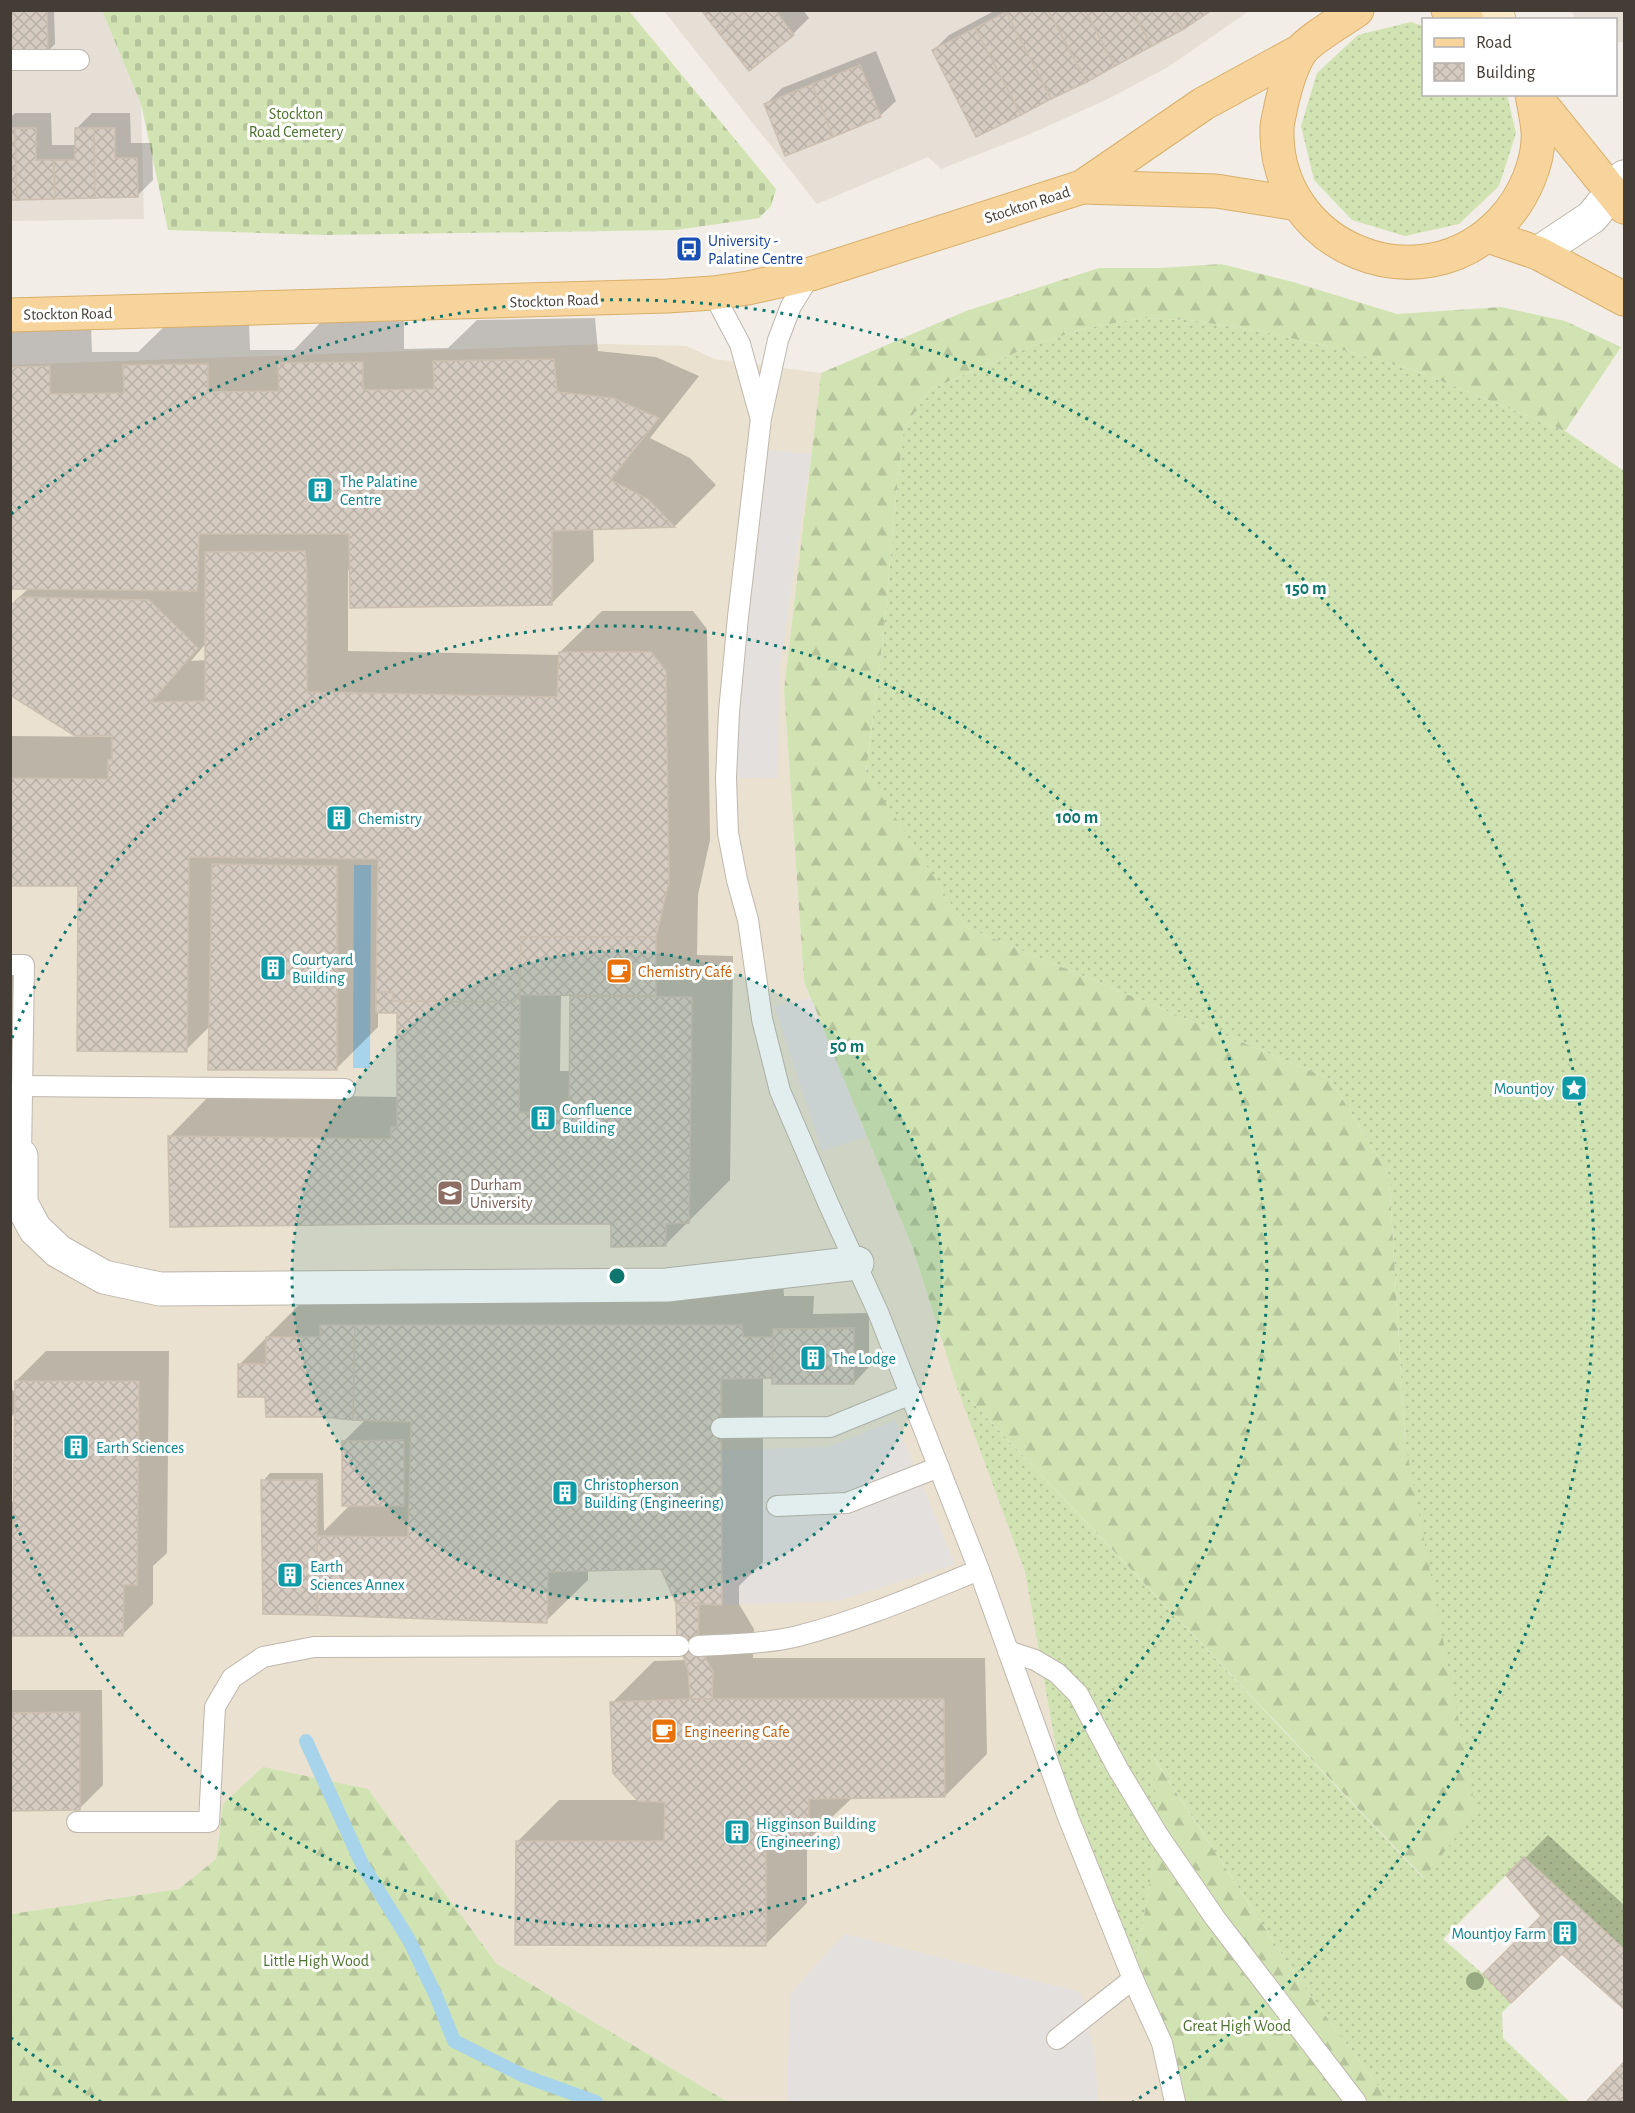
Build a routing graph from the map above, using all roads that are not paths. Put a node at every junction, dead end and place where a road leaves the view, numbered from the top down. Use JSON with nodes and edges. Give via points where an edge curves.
{"nodes":[{"id":1,"x":1357,"y":10,"type":"edge"},
{"id":2,"x":1448,"y":10,"type":"edge"},
{"id":3,"x":1463,"y":18,"type":"edge"},
{"id":4,"x":1321,"y":30,"type":"edge"},
{"id":5,"x":10,"y":60,"type":"edge"},
{"id":6,"x":79,"y":60,"type":"dead end"},
{"id":7,"x":1532,"y":96,"type":"edge"},
{"id":8,"x":1534,"y":96,"type":"edge"},
{"id":9,"x":1082,"y":187,"type":"junction"},
{"id":10,"x":1620,"y":192,"type":"edge"},
{"id":11,"x":1298,"y":204,"type":"junction"},
{"id":12,"x":1488,"y":236,"type":"junction"},
{"id":13,"x":1538,"y":253,"type":"junction"},
{"id":14,"x":811,"y":274,"type":"junction"},
{"id":15,"x":713,"y":293,"type":"junction"},
{"id":16,"x":1624,"y":299,"type":"edge"},
{"id":17,"x":10,"y":315,"type":"edge"},
{"id":18,"x":761,"y":418,"type":"junction"},
{"id":19,"x":10,"y":965,"type":"edge"},
{"id":20,"x":22,"y":1086,"type":"junction"},
{"id":21,"x":345,"y":1089,"type":"dead end"},
{"id":22,"x":21,"y":1156,"type":"joint"},
{"id":23,"x":857,"y":1263,"type":"junction"},
{"id":24,"x":911,"y":1394,"type":"junction"},
{"id":25,"x":721,"y":1428,"type":"dead end"},
{"id":26,"x":939,"y":1467,"type":"junction"},
{"id":27,"x":777,"y":1506,"type":"dead end"},
{"id":28,"x":979,"y":1570,"type":"junction"},
{"id":29,"x":1008,"y":1651,"type":"junction"},
{"id":30,"x":77,"y":1822,"type":"dead end"},
{"id":31,"x":1133,"y":1979,"type":"junction"},
{"id":32,"x":1056,"y":2039,"type":"dead end"},
{"id":33,"x":1175,"y":2103,"type":"edge"},
{"id":34,"x":1356,"y":2103,"type":"edge"}],
"edges":[{"from":1,"to":4,"type":"main road","name":"Stockton Road"},
{"from":2,"to":3,"type":"main road"},
{"from":4,"to":9,"type":"main road","name":"Stockton Road"},
{"from":4,"to":11,"type":"main road","via":[[1284,89],[1277,128],[1281,168]]},
{"from":5,"to":6,"type":"lane"},
{"from":7,"to":12,"type":"main road","via":[[1538,132],[1532,171],[1515,207]]},
{"from":8,"to":10,"type":"main road"},
{"from":9,"to":11,"type":"main road","name":"Stockton Road","via":[[1216,190]]},
{"from":9,"to":14,"type":"main road","name":"Stockton Road"},
{"from":10,"to":13,"type":"street","via":[[1592,217]]},
{"from":11,"to":12,"type":"main road","via":[[1327,236],[1365,256],[1407,264],[1450,256]]},
{"from":12,"to":13,"type":"main road"},
{"from":13,"to":16,"type":"main road"},
{"from":14,"to":15,"type":"main road","name":"Stockton Road"},
{"from":14,"to":18,"type":"lane","via":[[778,340]]},
{"from":15,"to":17,"type":"main road","name":"Stockton Road"},
{"from":15,"to":18,"type":"lane","via":[[740,344]]},
{"from":18,"to":23,"type":"lane","via":[[729,712],[728,832],[748,920],[762,1019],[780,1091]]},
{"from":19,"to":20,"type":"lane","via":[[24,965]]},
{"from":20,"to":21,"type":"lane"},
{"from":20,"to":22,"type":"lane"},
{"from":22,"to":23,"type":"street","via":[[21,1203],[35,1229],[50,1244],[104,1276],[160,1289],[667,1285]]},
{"from":23,"to":24,"type":"lane"},
{"from":24,"to":25,"type":"lane","via":[[830,1427]]},
{"from":24,"to":26,"type":"lane"},
{"from":26,"to":27,"type":"lane","via":[[847,1503]]},
{"from":26,"to":28,"type":"lane"},
{"from":28,"to":29,"type":"lane"},
{"from":28,"to":30,"type":"lane","via":[[866,1616],[756,1643],[314,1647],[264,1657],[232,1678],[215,1707],[209,1822]]},
{"from":29,"to":31,"type":"lane","via":[[1068,1817]]},
{"from":29,"to":34,"type":"lane","via":[[1057,1673],[1078,1694],[1158,1835],[1215,1918]]},
{"from":31,"to":32,"type":"lane"},
{"from":31,"to":33,"type":"lane","via":[[1162,2043]]}]}
